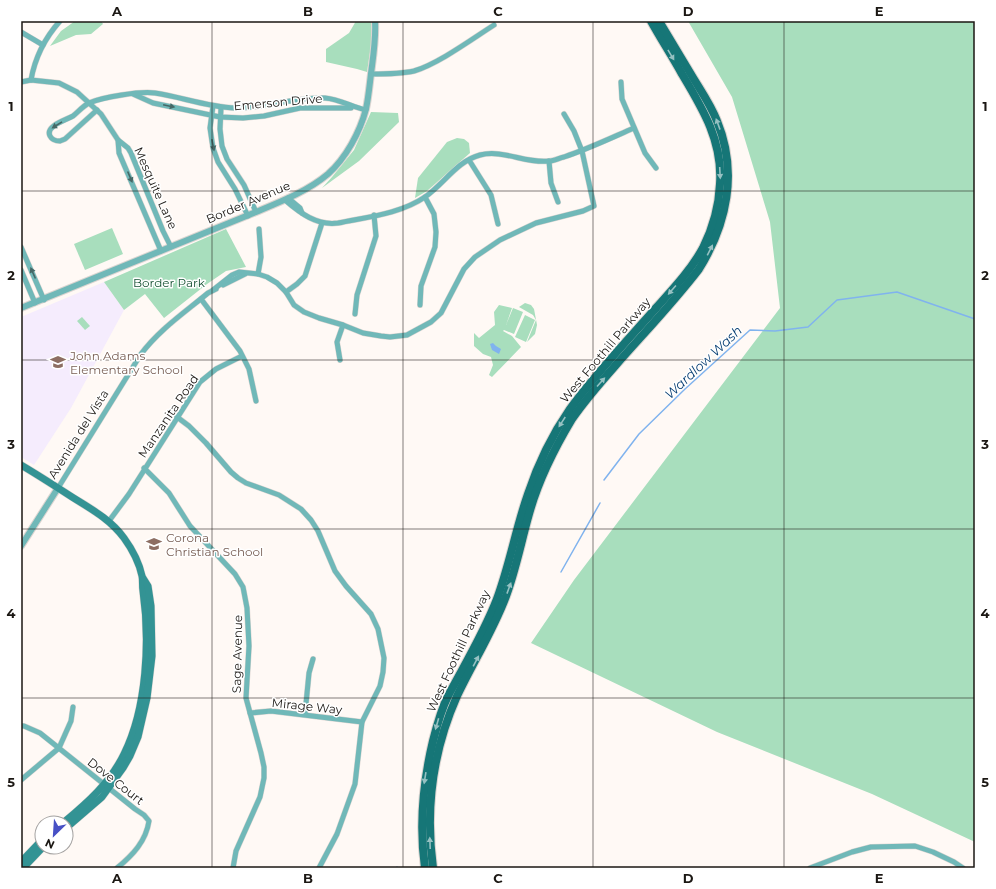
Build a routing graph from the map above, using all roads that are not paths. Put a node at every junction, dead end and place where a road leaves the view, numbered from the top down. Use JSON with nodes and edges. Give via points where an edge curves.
{"nodes":[{"id":1,"x":60,"y":21,"type":"edge"},
{"id":2,"x":375,"y":21,"type":"edge"},
{"id":3,"x":651,"y":21,"type":"edge"},
{"id":4,"x":659,"y":21,"type":"edge"},
{"id":5,"x":494,"y":25,"type":"dead end"},
{"id":6,"x":21,"y":32,"type":"edge"},
{"id":7,"x":43,"y":45,"type":"junction"},
{"id":8,"x":371,"y":74,"type":"junction"},
{"id":9,"x":31,"y":80,"type":"junction"},
{"id":10,"x":21,"y":82,"type":"edge"},
{"id":11,"x":621,"y":82,"type":"dead end"},
{"id":12,"x":132,"y":94,"type":"junction"},
{"id":13,"x":89,"y":103,"type":"junction"},
{"id":14,"x":213,"y":106,"type":"junction"},
{"id":15,"x":221,"y":108,"type":"junction"},
{"id":16,"x":357,"y":108,"type":"junction"},
{"id":17,"x":97,"y":110,"type":"junction"},
{"id":18,"x":366,"y":110,"type":"junction"},
{"id":19,"x":564,"y":114,"type":"dead end"},
{"id":20,"x":212,"y":115,"type":"junction"},
{"id":21,"x":220,"y":117,"type":"junction"},
{"id":22,"x":634,"y":128,"type":"junction"},
{"id":23,"x":118,"y":140,"type":"junction"},
{"id":24,"x":582,"y":151,"type":"junction"},
{"id":25,"x":469,"y":160,"type":"junction"},
{"id":26,"x":549,"y":161,"type":"junction"},
{"id":27,"x":656,"y":168,"type":"dead end"},
{"id":28,"x":425,"y":197,"type":"junction"},
{"id":29,"x":286,"y":199,"type":"junction"},
{"id":30,"x":558,"y":202,"type":"dead end"},
{"id":31,"x":256,"y":212,"type":"junction"},
{"id":32,"x":374,"y":215,"type":"junction"},
{"id":33,"x":248,"y":216,"type":"junction"},
{"id":34,"x":322,"y":223,"type":"junction"},
{"id":35,"x":498,"y":224,"type":"dead end"},
{"id":36,"x":259,"y":229,"type":"dead end"},
{"id":37,"x":21,"y":247,"type":"edge"},
{"id":38,"x":171,"y":247,"type":"junction"},
{"id":39,"x":161,"y":251,"type":"junction"},
{"id":40,"x":21,"y":270,"type":"edge"},
{"id":41,"x":258,"y":274,"type":"junction"},
{"id":42,"x":286,"y":292,"type":"junction"},
{"id":43,"x":201,"y":299,"type":"junction"},
{"id":44,"x":44,"y":300,"type":"junction"},
{"id":45,"x":35,"y":303,"type":"junction"},
{"id":46,"x":420,"y":305,"type":"dead end"},
{"id":47,"x":21,"y":308,"type":"edge"},
{"id":48,"x":355,"y":314,"type":"dead end"},
{"id":49,"x":342,"y":325,"type":"junction"},
{"id":50,"x":242,"y":356,"type":"junction"},
{"id":51,"x":340,"y":360,"type":"dead end"},
{"id":52,"x":256,"y":401,"type":"dead end"},
{"id":53,"x":177,"y":417,"type":"junction"},
{"id":54,"x":21,"y":465,"type":"edge"},
{"id":55,"x":144,"y":468,"type":"junction"},
{"id":56,"x":58,"y":488,"type":"junction"},
{"id":57,"x":109,"y":521,"type":"junction"},
{"id":58,"x":22,"y":544,"type":"edge"},
{"id":59,"x":313,"y":659,"type":"dead end"},
{"id":60,"x":73,"y":707,"type":"dead end"},
{"id":61,"x":250,"y":713,"type":"junction"},
{"id":62,"x":305,"y":714,"type":"junction"},
{"id":63,"x":362,"y":722,"type":"junction"},
{"id":64,"x":21,"y":726,"type":"edge"},
{"id":65,"x":59,"y":748,"type":"junction"},
{"id":66,"x":21,"y":780,"type":"edge"},
{"id":67,"x":106,"y":786,"type":"junction"},
{"id":68,"x":72,"y":815,"type":"edge"},
{"id":69,"x":74,"y":821,"type":"edge"},
{"id":70,"x":34,"y":848,"type":"edge"},
{"id":71,"x":35,"y":855,"type":"edge"},
{"id":72,"x":21,"y":862,"type":"edge"},
{"id":73,"x":23,"y":868,"type":"edge"},
{"id":74,"x":117,"y":868,"type":"edge"},
{"id":75,"x":233,"y":868,"type":"edge"},
{"id":76,"x":319,"y":868,"type":"edge"},
{"id":77,"x":425,"y":868,"type":"edge"},
{"id":78,"x":433,"y":868,"type":"edge"},
{"id":79,"x":810,"y":868,"type":"edge"},
{"id":80,"x":963,"y":868,"type":"edge"}],
"edges":[{"from":1,"to":7,"type":"street"},
{"from":2,"to":8,"type":"street","name":"Border Avenue","via":[[376,35]]},
{"from":3,"to":77,"type":"main road","name":"West Foothill Parkway","one_way":true,"via":[[704,110],[715,140],[720,179],[715,219],[704,247],[686,273],[590,383],[558,428],[545,452],[528,494],[497,600],[441,713],[433,740],[422,812]]},
{"from":78,"to":4,"type":"main road","name":"West Foothill Parkway","one_way":true,"via":[[430,800],[438,752],[448,717],[506,597],[529,514],[546,469],[559,442],[583,404],[699,269],[720,229],[728,181],[722,138],[712,109]]},
{"from":5,"to":8,"type":"street","via":[[427,66],[414,71]]},
{"from":6,"to":7,"type":"street"},
{"from":7,"to":9,"type":"street","via":[[33,65]]},
{"from":8,"to":18,"type":"street","name":"Border Avenue"},
{"from":9,"to":10,"type":"street","name":"Mesquite Lane"},
{"from":9,"to":13,"type":"street","name":"Mesquite Lane","via":[[59,83],[77,92]]},
{"from":11,"to":22,"type":"street","via":[[622,99]]},
{"from":12,"to":13,"type":"street","name":"Emerson Drive"},
{"from":12,"to":14,"type":"street","name":"Emerson Drive","via":[[154,93]]},
{"from":12,"to":20,"type":"street","name":"Emerson Drive","one_way":true,"via":[[153,103]]},
{"from":13,"to":17,"type":"street","name":"Mesquite Lane"},
{"from":13,"to":17,"type":"street","name":"Emerson Drive","one_way":true,"via":[[72,117],[51,128],[49,134],[53,140],[60,142],[65,139]]},
{"from":14,"to":15,"type":"street","name":"Emerson Drive"},
{"from":14,"to":20,"type":"street"},
{"from":15,"to":16,"type":"street","name":"Emerson Drive","via":[[255,107],[326,98]]},
{"from":15,"to":21,"type":"street"},
{"from":16,"to":18,"type":"street","name":"Emerson Drive"},
{"from":16,"to":21,"type":"street","name":"Emerson Drive","via":[[300,108],[264,116]]},
{"from":17,"to":23,"type":"street","name":"Mesquite Lane"},
{"from":18,"to":29,"type":"street","name":"Border Avenue","via":[[350,147],[339,163],[313,184]]},
{"from":19,"to":24,"type":"street"},
{"from":20,"to":21,"type":"street","name":"Emerson Drive"},
{"from":20,"to":33,"type":"street","one_way":true,"via":[[210,128],[213,148]]},
{"from":21,"to":31,"type":"street","via":[[222,146]]},
{"from":22,"to":24,"type":"street"},
{"from":22,"to":27,"type":"street","via":[[645,153]]},
{"from":23,"to":38,"type":"street","name":"Mesquite Lane","via":[[131,153]]},
{"from":23,"to":39,"type":"street","name":"Mesquite Lane","one_way":true,"via":[[119,152]]},
{"from":24,"to":26,"type":"street"},
{"from":24,"to":49,"type":"street","name":"Avenida del Vista","via":[[594,206],[536,223],[500,240],[474,257],[464,268],[441,313],[417,331],[390,337],[363,333]]},
{"from":25,"to":26,"type":"street","via":[[490,153]]},
{"from":25,"to":28,"type":"street","via":[[456,168]]},
{"from":25,"to":35,"type":"street","via":[[491,195]]},
{"from":26,"to":30,"type":"street","via":[[551,183]]},
{"from":28,"to":32,"type":"street","via":[[404,208]]},
{"from":28,"to":46,"type":"street","via":[[434,214],[436,232],[435,247],[421,286]]},
{"from":29,"to":31,"type":"street","name":"Border Avenue"},
{"from":29,"to":34,"type":"street","via":[[296,210]]},
{"from":31,"to":33,"type":"street","name":"Border Avenue"},
{"from":32,"to":34,"type":"street"},
{"from":32,"to":48,"type":"street","via":[[376,236],[357,295]]},
{"from":33,"to":38,"type":"street","name":"Border Avenue"},
{"from":34,"to":42,"type":"street","via":[[304,276]]},
{"from":36,"to":41,"type":"street","via":[[261,256]]},
{"from":44,"to":37,"type":"street","one_way":true},
{"from":38,"to":39,"type":"street","name":"Border Avenue"},
{"from":39,"to":44,"type":"street","name":"Border Avenue"},
{"from":40,"to":45,"type":"street"},
{"from":41,"to":42,"type":"street","name":"Avenida del Vista","via":[[277,283]]},
{"from":41,"to":43,"type":"street","name":"Avenida del Vista","via":[[232,274]]},
{"from":42,"to":49,"type":"street","name":"Avenida del Vista","via":[[294,305],[304,312]]},
{"from":43,"to":50,"type":"street"},
{"from":43,"to":56,"type":"street","name":"Avenida del Vista","via":[[165,327],[141,354]]},
{"from":44,"to":45,"type":"street","name":"Border Avenue"},
{"from":45,"to":47,"type":"street","name":"Border Avenue"},
{"from":49,"to":51,"type":"street","via":[[338,342]]},
{"from":50,"to":52,"type":"street"},
{"from":50,"to":53,"type":"street","name":"Manzanita Road","via":[[216,369],[203,379]]},
{"from":53,"to":55,"type":"street","name":"Manzanita Road"},
{"from":53,"to":63,"type":"street","via":[[190,426],[238,478],[279,495],[301,509],[318,531],[335,571],[371,614],[382,643],[383,672],[380,686]]},
{"from":54,"to":56,"type":"main road"},
{"from":55,"to":57,"type":"street","name":"Manzanita Road"},
{"from":55,"to":61,"type":"street","name":"Sage Avenue","via":[[169,493],[190,526],[235,574],[243,587],[248,608],[246,698]]},
{"from":56,"to":57,"type":"main road"},
{"from":56,"to":58,"type":"street","name":"Avenida del Vista"},
{"from":57,"to":67,"type":"main road","via":[[133,552],[143,578],[146,656],[136,720],[125,753]]},
{"from":59,"to":62,"type":"street"},
{"from":60,"to":65,"type":"street","via":[[71,721]]},
{"from":61,"to":62,"type":"street","name":"Mirage Way","via":[[271,711]]},
{"from":61,"to":75,"type":"street","name":"Sage Avenue","via":[[262,753],[264,778],[260,798],[236,851]]},
{"from":62,"to":63,"type":"street","name":"Mirage Way"},
{"from":63,"to":76,"type":"street","via":[[355,784],[338,834]]},
{"from":64,"to":65,"type":"street","name":"Dove Court","via":[[40,733]]},
{"from":65,"to":66,"type":"street"},
{"from":65,"to":67,"type":"street","name":"Dove Court"},
{"from":67,"to":68,"type":"main road"},
{"from":67,"to":69,"type":"main road","via":[[102,797]]},
{"from":67,"to":74,"type":"street","name":"Dove Court","via":[[150,821],[148,832],[138,848]]},
{"from":70,"to":72,"type":"main road"},
{"from":71,"to":73,"type":"main road"},
{"from":79,"to":80,"type":"street","via":[[865,849],[915,846],[933,852]]}]}
